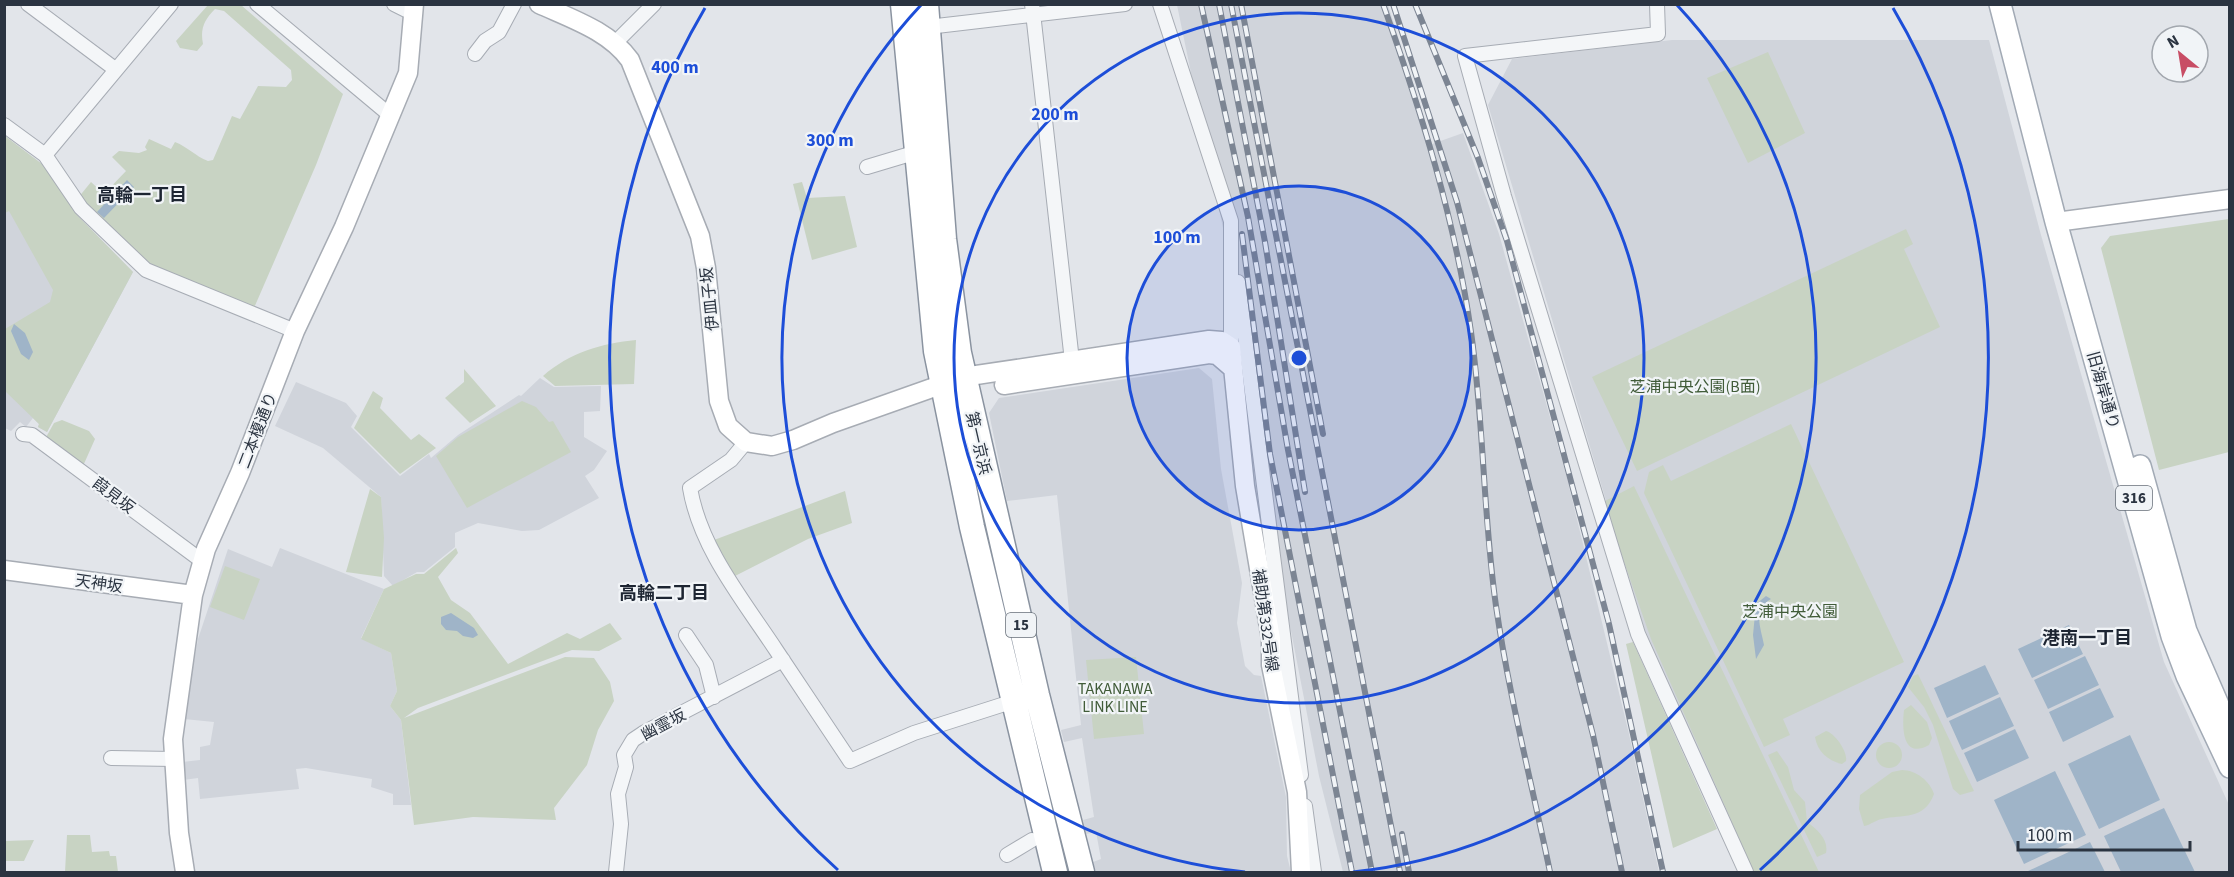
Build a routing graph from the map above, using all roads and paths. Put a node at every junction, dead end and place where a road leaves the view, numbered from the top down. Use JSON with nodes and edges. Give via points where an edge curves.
{"nodes":[{"id":1,"x":28,"y":4,"type":"edge"},
{"id":2,"x":171,"y":4,"type":"edge"},
{"id":3,"x":257,"y":4,"type":"edge"},
{"id":4,"x":514,"y":4,"type":"edge"},
{"id":5,"x":539,"y":4,"type":"edge"},
{"id":6,"x":654,"y":4,"type":"edge"},
{"id":7,"x":903,"y":4,"type":"edge"},
{"id":8,"x":1125,"y":4,"type":"edge"},
{"id":9,"x":1161,"y":4,"type":"edge"},
{"id":10,"x":1657,"y":4,"type":"edge"},
{"id":11,"x":2000,"y":4,"type":"edge"},
{"id":12,"x":2013,"y":4,"type":"edge"},
{"id":13,"x":405,"y":6,"type":"edge"},
{"id":14,"x":1032,"y":10,"type":"edge"},
{"id":15,"x":927,"y":16,"type":"edge"},
{"id":16,"x":615,"y":43,"type":"junction"},
{"id":17,"x":475,"y":54,"type":"dead end"},
{"id":18,"x":115,"y":69,"type":"junction"},
{"id":19,"x":392,"y":116,"type":"junction"},
{"id":20,"x":4,"y":124,"type":"edge"},
{"id":21,"x":917,"y":152,"type":"junction"},
{"id":22,"x":45,"y":155,"type":"junction"},
{"id":23,"x":867,"y":167,"type":"dead end"},
{"id":24,"x":2229,"y":199,"type":"edge"},
{"id":25,"x":1231,"y":221,"type":"junction"},
{"id":26,"x":2063,"y":222,"type":"junction"},
{"id":27,"x":295,"y":331,"type":"junction"},
{"id":28,"x":957,"y":384,"type":"junction"},
{"id":29,"x":23,"y":434,"type":"dead end"},
{"id":30,"x":746,"y":442,"type":"junction"},
{"id":31,"x":202,"y":561,"type":"junction"},
{"id":32,"x":4,"y":570,"type":"edge"},
{"id":33,"x":193,"y":595,"type":"junction"},
{"id":34,"x":686,"y":635,"type":"dead end"},
{"id":35,"x":783,"y":660,"type":"junction"},
{"id":36,"x":714,"y":698,"type":"junction"},
{"id":37,"x":1014,"y":701,"type":"junction"},
{"id":38,"x":2229,"y":732,"type":"edge"},
{"id":39,"x":111,"y":758,"type":"dead end"},
{"id":40,"x":174,"y":759,"type":"junction"},
{"id":41,"x":2229,"y":767,"type":"edge"},
{"id":42,"x":1032,"y":840,"type":"dead end"},
{"id":43,"x":1007,"y":855,"type":"dead end"},
{"id":44,"x":185,"y":873,"type":"edge"},
{"id":45,"x":616,"y":873,"type":"edge"},
{"id":46,"x":1055,"y":873,"type":"edge"},
{"id":47,"x":1082,"y":873,"type":"edge"},
{"id":48,"x":1301,"y":873,"type":"edge"},
{"id":49,"x":1314,"y":873,"type":"edge"},
{"id":50,"x":1746,"y":873,"type":"edge"}],
"edges":[{"from":1,"to":18,"type":"street"},
{"from":2,"to":18,"type":"street"},
{"from":3,"to":19,"type":"street"},
{"from":4,"to":17,"type":"street","via":[[499,32]]},
{"from":5,"to":16,"type":"street","name":"伊皿子坂"},
{"from":6,"to":16,"type":"street"},
{"from":7,"to":21,"type":"highway","name":"第一京浜","number":"15"},
{"from":8,"to":14,"type":"street"},
{"from":9,"to":25,"type":"street","via":[[1198,91]]},
{"from":10,"to":50,"type":"street","via":[[1658,34],[1465,56],[1638,634]]},
{"from":11,"to":26,"type":"main road","name":"旧海岸通り","number":"316"},
{"from":12,"to":26,"type":"main road","name":"旧海岸通り","number":"316"},
{"from":13,"to":19,"type":"street","name":"二本榎通り","via":[[408,73]]},
{"from":14,"to":15,"type":"street"},
{"from":14,"to":28,"type":"street","via":[[1072,361]]},
{"from":15,"to":28,"type":"highway","name":"第一京浜","number":"15"},
{"from":16,"to":30,"type":"street","name":"伊皿子坂","via":[[630,60],[693,213],[706,268],[722,412],[728,426]]},
{"from":18,"to":22,"type":"street"},
{"from":19,"to":27,"type":"street","name":"二本榎通り"},
{"from":20,"to":22,"type":"street"},
{"from":21,"to":23,"type":"street"},
{"from":21,"to":28,"type":"highway","name":"第一京浜","number":"15","via":[[936,351]]},
{"from":22,"to":27,"type":"street","via":[[81,208],[146,270]]},
{"from":24,"to":26,"type":"street"},
{"from":25,"to":28,"type":"street","via":[[1231,341]]},
{"from":25,"to":49,"type":"street"},
{"from":26,"to":38,"type":"main road","name":"旧海岸通り","number":"316","via":[[2187,631]]},
{"from":26,"to":41,"type":"main road","name":"旧海岸通り","number":"316","via":[[2172,636]]},
{"from":27,"to":31,"type":"street","name":"二本榎通り"},
{"from":28,"to":30,"type":"street","via":[[913,394],[772,446]]},
{"from":28,"to":37,"type":"highway","name":"第一京浜","number":"15","via":[[972,527]]},
{"from":28,"to":47,"type":"highway","name":"第一京浜","number":"15"},
{"from":28,"to":48,"type":"street","name":"補助第332号線","via":[[1209,340],[1231,347],[1245,486],[1271,639],[1271,665],[1297,792]]},
{"from":29,"to":31,"type":"street","name":"葭見坂","via":[[32,435]]},
{"from":30,"to":35,"type":"street","via":[[731,460],[690,488],[709,544]]},
{"from":31,"to":33,"type":"street","name":"二本榎通り"},
{"from":32,"to":33,"type":"street","name":"天神坂"},
{"from":33,"to":40,"type":"street","name":"二本榎通り","via":[[173,739]]},
{"from":34,"to":36,"type":"street","via":[[706,665]]},
{"from":35,"to":36,"type":"street","name":"幽霊坂"},
{"from":35,"to":37,"type":"street","via":[[850,761],[914,733]]},
{"from":36,"to":45,"type":"street","name":"幽霊坂","via":[[645,732],[633,740],[624,754],[626,767],[618,794],[621,824]]},
{"from":37,"to":46,"type":"highway","name":"第一京浜","number":"15"},
{"from":39,"to":40,"type":"street"},
{"from":40,"to":44,"type":"street","name":"二本榎通り"},
{"from":42,"to":43,"type":"street"}]}
